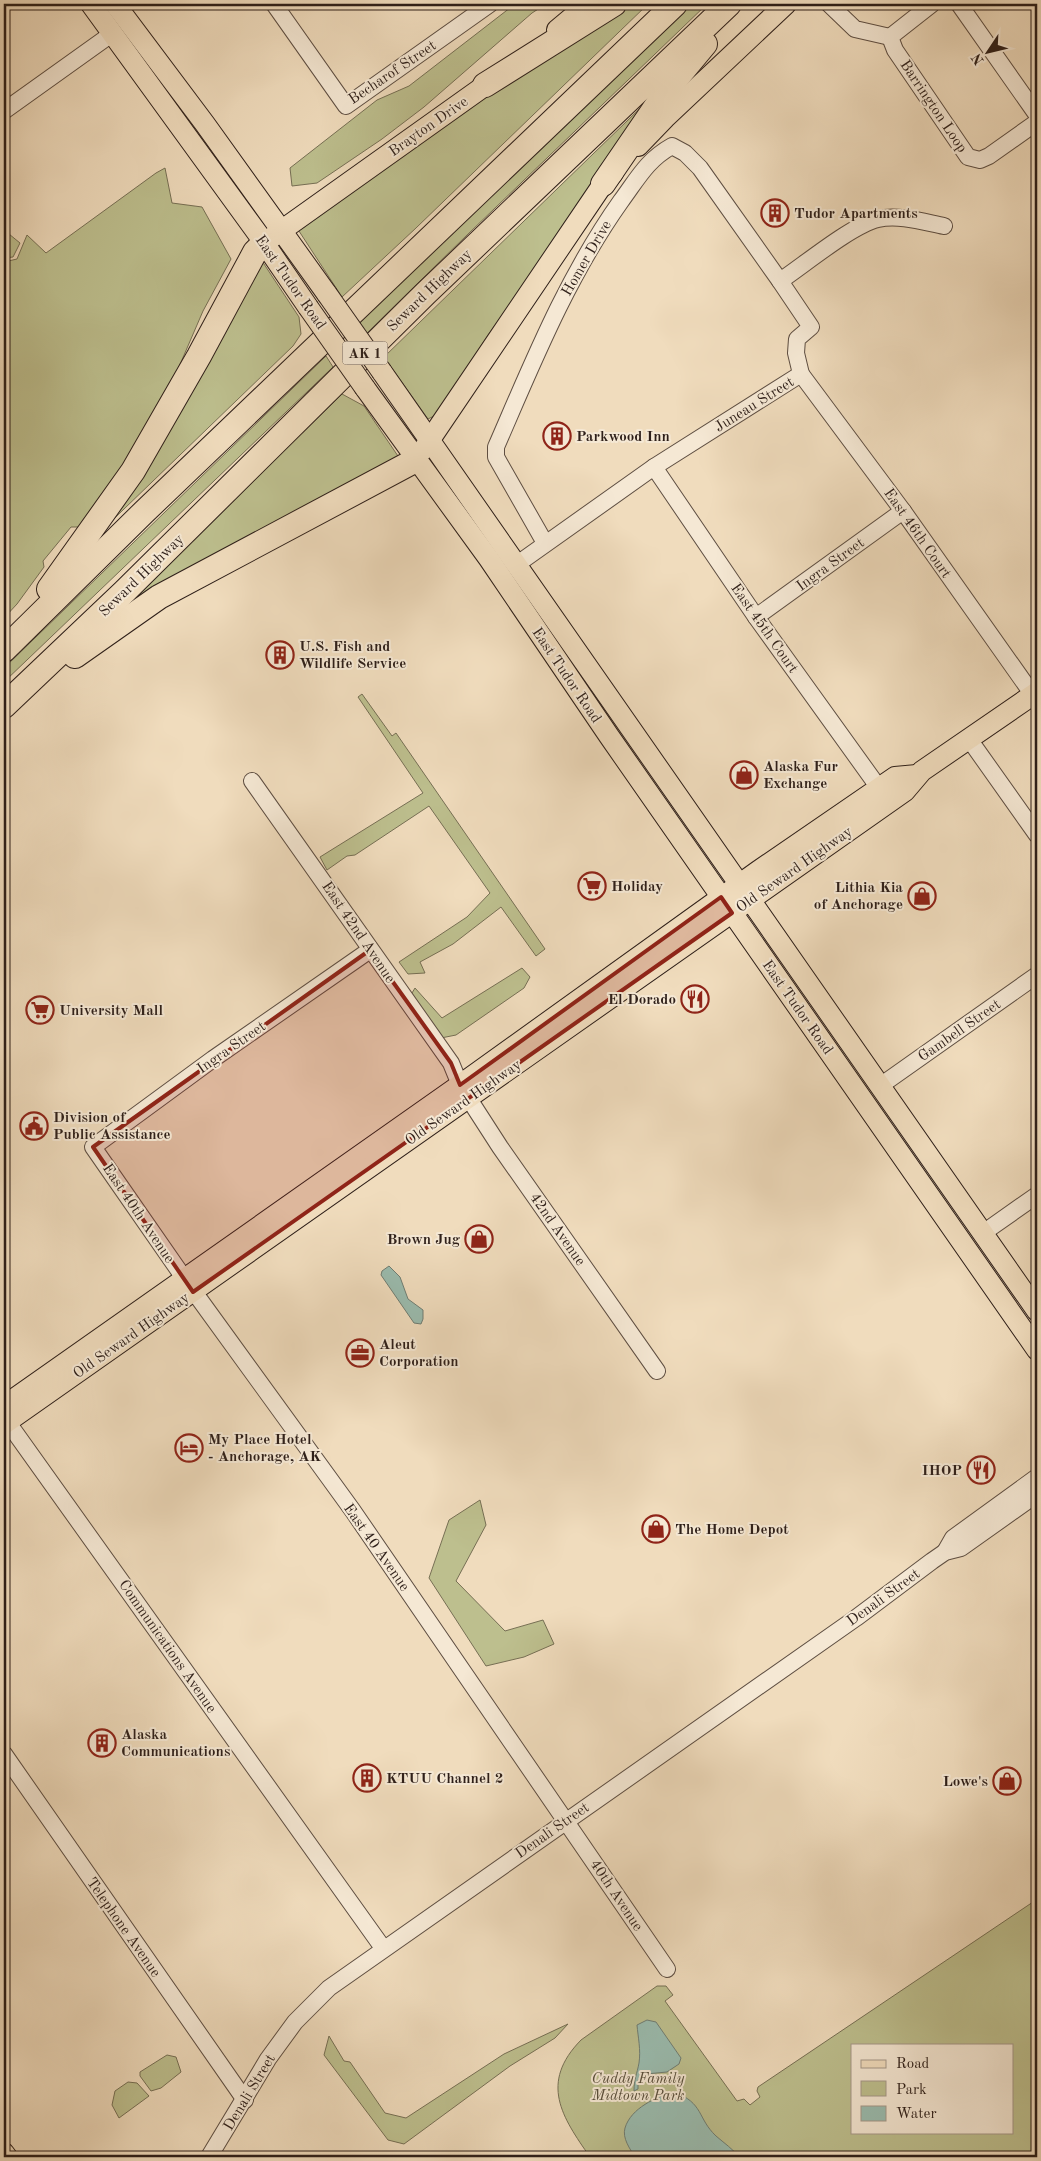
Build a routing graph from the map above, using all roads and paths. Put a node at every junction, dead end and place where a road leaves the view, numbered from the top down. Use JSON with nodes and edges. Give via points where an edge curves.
{"nodes":[{"id":1,"x":91,"y":4,"type":"edge"},
{"id":2,"x":117,"y":4,"type":"edge"},
{"id":3,"x":274,"y":4,"type":"edge"},
{"id":4,"x":490,"y":4,"type":"edge"},
{"id":5,"x":588,"y":4,"type":"edge"},
{"id":6,"x":614,"y":4,"type":"edge"},
{"id":7,"x":675,"y":4,"type":"edge"},
{"id":8,"x":729,"y":4,"type":"edge"},
{"id":9,"x":738,"y":4,"type":"edge"},
{"id":10,"x":786,"y":4,"type":"edge"},
{"id":11,"x":829,"y":4,"type":"edge"},
{"id":12,"x":932,"y":4,"type":"edge"},
{"id":13,"x":959,"y":4,"type":"edge"},
{"id":14,"x":113,"y":34,"type":"junction"},
{"id":15,"x":890,"y":37,"type":"junction"},
{"id":16,"x":485,"y":85,"type":"junction"},
{"id":17,"x":4,"y":111,"type":"edge"},
{"id":18,"x":1037,"y":115,"type":"edge"},
{"id":19,"x":1037,"y":122,"type":"edge"},
{"id":20,"x":603,"y":184,"type":"junction"},
{"id":21,"x":944,"y":226,"type":"dead end"},
{"id":22,"x":273,"y":236,"type":"junction"},
{"id":23,"x":780,"y":281,"type":"junction"},
{"id":24,"x":801,"y":374,"type":"junction"},
{"id":25,"x":430,"y":439,"type":"junction"},
{"id":26,"x":416,"y":460,"type":"junction"},
{"id":27,"x":654,"y":467,"type":"junction"},
{"id":28,"x":903,"y":512,"type":"junction"},
{"id":29,"x":545,"y":543,"type":"junction"},
{"id":30,"x":516,"y":565,"type":"junction"},
{"id":31,"x":756,"y":617,"type":"junction"},
{"id":32,"x":4,"y":642,"type":"edge"},
{"id":33,"x":4,"y":650,"type":"edge"},
{"id":34,"x":1035,"y":693,"type":"edge"},
{"id":35,"x":4,"y":706,"type":"edge"},
{"id":36,"x":4,"y":714,"type":"edge"},
{"id":37,"x":969,"y":739,"type":"junction"},
{"id":38,"x":917,"y":775,"type":"junction"},
{"id":39,"x":252,"y":781,"type":"dead end"},
{"id":40,"x":879,"y":788,"type":"junction"},
{"id":41,"x":1037,"y":835,"type":"edge"},
{"id":42,"x":744,"y":893,"type":"junction"},
{"id":43,"x":726,"y":905,"type":"junction"},
{"id":44,"x":370,"y":950,"type":"junction"},
{"id":45,"x":1037,"y":975,"type":"edge"},
{"id":46,"x":880,"y":1086,"type":"junction"},
{"id":47,"x":465,"y":1092,"type":"junction"},
{"id":48,"x":94,"y":1147,"type":"joint"},
{"id":49,"x":1037,"y":1195,"type":"edge"},
{"id":50,"x":983,"y":1233,"type":"junction"},
{"id":51,"x":189,"y":1285,"type":"junction"},
{"id":52,"x":1037,"y":1311,"type":"edge"},
{"id":53,"x":1037,"y":1350,"type":"edge"},
{"id":54,"x":657,"y":1371,"type":"dead end"},
{"id":55,"x":5,"y":1417,"type":"edge"},
{"id":56,"x":1037,"y":1477,"type":"edge"},
{"id":57,"x":1037,"y":1494,"type":"edge"},
{"id":58,"x":945,"y":1552,"type":"junction"},
{"id":59,"x":4,"y":1754,"type":"edge"},
{"id":60,"x":566,"y":1820,"type":"junction"},
{"id":61,"x":383,"y":1948,"type":"junction"},
{"id":62,"x":667,"y":1969,"type":"dead end"},
{"id":63,"x":244,"y":2100,"type":"junction"},
{"id":64,"x":4,"y":2153,"type":"edge"},
{"id":65,"x":7,"y":2157,"type":"edge"},
{"id":66,"x":209,"y":2157,"type":"edge"}],
"edges":[{"from":1,"to":14,"type":"main road","name":"East Tudor Road"},
{"from":2,"to":22,"type":"main road","name":"East Tudor Road"},
{"from":3,"to":4,"type":"street","name":"Becharof Street","via":[[346,106]]},
{"from":5,"to":16,"type":"main road","name":"Brayton Drive"},
{"from":6,"to":16,"type":"highway"},
{"from":7,"to":33,"type":"highway","number":"AK 1"},
{"from":8,"to":35,"type":"highway","name":"Seward Highway","number":"AK 1","via":[[426,293]]},
{"from":9,"to":20,"type":"highway","via":[[670,86]]},
{"from":10,"to":20,"type":"main road","name":"Homer Drive","via":[[665,118]]},
{"from":11,"to":15,"type":"street","via":[[856,29]]},
{"from":12,"to":15,"type":"street"},
{"from":13,"to":18,"type":"street"},
{"from":14,"to":17,"type":"street"},
{"from":14,"to":22,"type":"main road","name":"East Tudor Road"},
{"from":15,"to":19,"type":"street","name":"Barrington Loop","via":[[895,50],[968,157],[980,160],[989,156]]},
{"from":16,"to":22,"type":"main road","name":"Brayton Drive"},
{"from":20,"to":25,"type":"main road","name":"Homer Drive"},
{"from":21,"to":23,"type":"street","via":[[879,219],[857,228]]},
{"from":22,"to":25,"type":"main road","name":"East Tudor Road","bridge":true,"via":[[327,294]]},
{"from":22,"to":26,"type":"main road","name":"East Tudor Road","bridge":true,"via":[[308,307]]},
{"from":22,"to":32,"type":"highway","via":[[255,252],[133,471],[55,582]]},
{"from":23,"to":24,"type":"street","name":"Juneau Street","via":[[811,327],[797,338],[796,354]]},
{"from":23,"to":29,"type":"street","name":"Homer Drive","via":[[700,168],[685,153],[672,146],[651,160],[601,230],[555,312],[496,447],[496,457]]},
{"from":24,"to":27,"type":"street","name":"Juneau Street"},
{"from":24,"to":28,"type":"street","name":"East 46th Court"},
{"from":25,"to":26,"type":"main road","name":"Homer Drive"},
{"from":25,"to":30,"type":"main road","name":"East Tudor Road"},
{"from":26,"to":36,"type":"highway","via":[[159,597],[86,647]]},
{"from":26,"to":43,"type":"main road","name":"East Tudor Road"},
{"from":27,"to":29,"type":"street","name":"Juneau Street"},
{"from":27,"to":31,"type":"street","name":"East 45th Court"},
{"from":28,"to":31,"type":"street","name":"Ingra Street"},
{"from":28,"to":34,"type":"street","name":"East 46th Court"},
{"from":29,"to":30,"type":"street","name":"Juneau Street"},
{"from":30,"to":42,"type":"main road","name":"East Tudor Road"},
{"from":31,"to":40,"type":"street","name":"East 45th Court"},
{"from":34,"to":37,"type":"main road","name":"Old Seward Highway"},
{"from":37,"to":38,"type":"main road","name":"Old Seward Highway"},
{"from":37,"to":41,"type":"street"},
{"from":38,"to":40,"type":"main road","name":"Old Seward Highway","via":[[894,776]]},
{"from":38,"to":42,"type":"main road","name":"Old Seward Highway","via":[[905,791]]},
{"from":39,"to":44,"type":"street","name":"East 42nd Avenue","via":[[307,855]]},
{"from":40,"to":42,"type":"main road","name":"Old Seward Highway"},
{"from":42,"to":43,"type":"main road","name":"Old Seward Highway"},
{"from":42,"to":46,"type":"main road","name":"East Tudor Road"},
{"from":43,"to":47,"type":"main road","name":"Old Seward Highway"},
{"from":43,"to":53,"type":"main road","name":"East Tudor Road"},
{"from":44,"to":47,"type":"street","name":"East 42nd Avenue","via":[[451,1062]]},
{"from":44,"to":48,"type":"street","name":"Ingra Street"},
{"from":45,"to":46,"type":"street","name":"Gambell Street"},
{"from":46,"to":50,"type":"main road","name":"East Tudor Road"},
{"from":47,"to":51,"type":"main road","name":"Old Seward Highway"},
{"from":47,"to":54,"type":"street","name":"42nd Avenue"},
{"from":48,"to":51,"type":"street","name":"East 40th Avenue"},
{"from":49,"to":50,"type":"street"},
{"from":50,"to":52,"type":"main road","name":"East Tudor Road"},
{"from":51,"to":55,"type":"main road","name":"Old Seward Highway"},
{"from":51,"to":60,"type":"street","name":"East 40 Avenue","via":[[352,1511]]},
{"from":55,"to":61,"type":"street","name":"Communications Avenue"},
{"from":56,"to":58,"type":"street","name":"Denali Street","via":[[954,1538]]},
{"from":57,"to":58,"type":"street","name":"Denali Street","via":[[961,1548]]},
{"from":58,"to":60,"type":"street","name":"Denali Street","via":[[856,1618]]},
{"from":59,"to":63,"type":"street","name":"Telephone Avenue"},
{"from":60,"to":61,"type":"street","name":"Denali Street"},
{"from":60,"to":62,"type":"street","name":"40th Avenue"},
{"from":61,"to":63,"type":"street","name":"Denali Street","via":[[329,1988],[294,2022]]},
{"from":63,"to":66,"type":"street","name":"Denali Street"},
{"from":64,"to":65,"type":"main road"}]}
